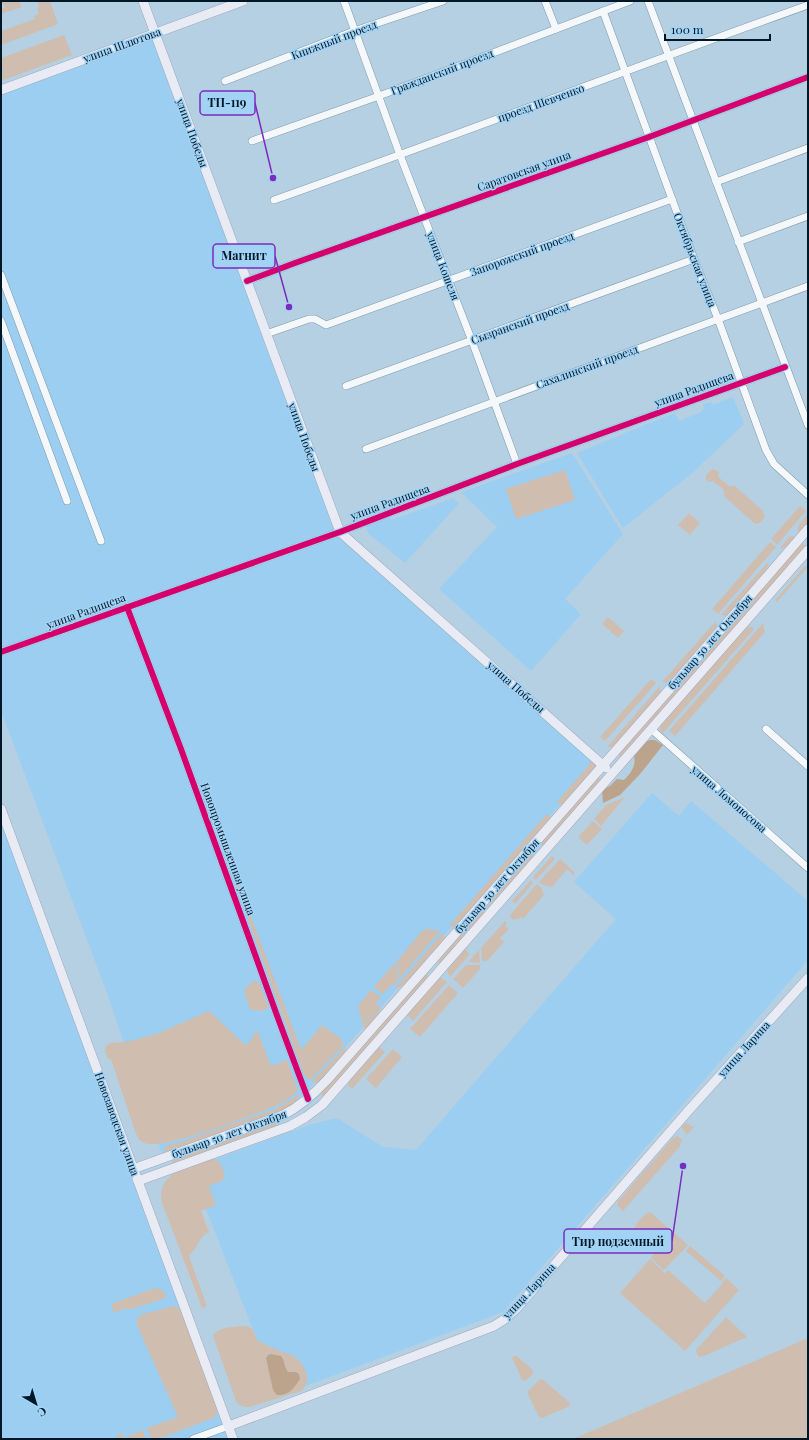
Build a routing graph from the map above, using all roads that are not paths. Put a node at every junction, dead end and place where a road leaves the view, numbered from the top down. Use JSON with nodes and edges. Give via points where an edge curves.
{"nodes":[{"id":1,"x":143,"y":1,"type":"edge"},
{"id":2,"x":243,"y":1,"type":"edge"},
{"id":3,"x":344,"y":1,"type":"edge"},
{"id":4,"x":443,"y":1,"type":"edge"},
{"id":5,"x":545,"y":1,"type":"edge"},
{"id":6,"x":630,"y":1,"type":"edge"},
{"id":7,"x":648,"y":1,"type":"edge"},
{"id":8,"x":808,"y":5,"type":"edge"},
{"id":9,"x":604,"y":11,"type":"junction"},
{"id":10,"x":556,"y":29,"type":"junction"},
{"id":11,"x":354,"y":31,"type":"junction"},
{"id":12,"x":155,"y":33,"type":"junction"},
{"id":13,"x":669,"y":55,"type":"junction"},
{"id":14,"x":626,"y":71,"type":"junction"},
{"id":15,"x":808,"y":77,"type":"edge"},
{"id":16,"x":225,"y":81,"type":"dead end"},
{"id":17,"x":1,"y":90,"type":"edge"},
{"id":18,"x":378,"y":96,"type":"junction"},
{"id":19,"x":693,"y":120,"type":"junction"},
{"id":20,"x":649,"y":137,"type":"junction"},
{"id":21,"x":252,"y":141,"type":"dead end"},
{"id":22,"x":808,"y":148,"type":"edge"},
{"id":23,"x":400,"y":155,"type":"junction"},
{"id":24,"x":716,"y":182,"type":"junction"},
{"id":25,"x":672,"y":199,"type":"junction"},
{"id":26,"x":274,"y":200,"type":"dead end"},
{"id":27,"x":808,"y":216,"type":"edge"},
{"id":28,"x":425,"y":217,"type":"junction"},
{"id":29,"x":738,"y":242,"type":"junction"},
{"id":30,"x":694,"y":259,"type":"junction"},
{"id":31,"x":1,"y":275,"type":"edge"},
{"id":32,"x":448,"y":280,"type":"junction"},
{"id":33,"x":247,"y":282,"type":"junction"},
{"id":34,"x":808,"y":286,"type":"edge"},
{"id":35,"x":761,"y":303,"type":"junction"},
{"id":36,"x":718,"y":319,"type":"junction"},
{"id":37,"x":1,"y":321,"type":"edge"},
{"id":38,"x":266,"y":334,"type":"junction"},
{"id":39,"x":472,"y":341,"type":"junction"},
{"id":40,"x":785,"y":367,"type":"junction"},
{"id":41,"x":740,"y":383,"type":"junction"},
{"id":42,"x":346,"y":386,"type":"dead end"},
{"id":43,"x":494,"y":402,"type":"junction"},
{"id":44,"x":808,"y":425,"type":"edge"},
{"id":45,"x":366,"y":449,"type":"dead end"},
{"id":46,"x":517,"y":464,"type":"junction"},
{"id":47,"x":808,"y":495,"type":"edge"},
{"id":48,"x":68,"y":501,"type":"dead end"},
{"id":49,"x":808,"y":529,"type":"edge"},
{"id":50,"x":340,"y":532,"type":"junction"},
{"id":51,"x":101,"y":541,"type":"dead end"},
{"id":52,"x":806,"y":555,"type":"edge"},
{"id":53,"x":127,"y":607,"type":"junction"},
{"id":54,"x":1,"y":652,"type":"edge"},
{"id":55,"x":651,"y":729,"type":"junction"},
{"id":56,"x":766,"y":729,"type":"dead end"},
{"id":57,"x":603,"y":765,"type":"junction"},
{"id":58,"x":808,"y":766,"type":"edge"},
{"id":59,"x":612,"y":773,"type":"junction"},
{"id":60,"x":1,"y":809,"type":"edge"},
{"id":61,"x":533,"y":845,"type":"junction"},
{"id":62,"x":541,"y":853,"type":"junction"},
{"id":63,"x":808,"y":868,"type":"edge"},
{"id":64,"x":431,"y":962,"type":"junction"},
{"id":65,"x":439,"y":970,"type":"junction"},
{"id":66,"x":808,"y":978,"type":"edge"},
{"id":67,"x":308,"y":1099,"type":"junction"},
{"id":68,"x":169,"y":1156,"type":"junction"},
{"id":69,"x":172,"y":1168,"type":"junction"},
{"id":70,"x":134,"y":1169,"type":"junction"},
{"id":71,"x":138,"y":1181,"type":"junction"},
{"id":72,"x":229,"y":1426,"type":"junction"},
{"id":73,"x":193,"y":1439,"type":"edge"},
{"id":74,"x":234,"y":1439,"type":"edge"}],
"edges":[{"from":1,"to":12,"type":"main road","name":"улица Победы"},
{"from":2,"to":12,"type":"main road","name":"улица Шлютова"},
{"from":3,"to":11,"type":"street","name":"улица Кошеля"},
{"from":4,"to":11,"type":"street","name":"Книжный проезд"},
{"from":5,"to":10,"type":"street"},
{"from":6,"to":9,"type":"street","name":"Гражданский проезд"},
{"from":7,"to":13,"type":"street"},
{"from":8,"to":13,"type":"street","name":"проезд Шевченко"},
{"from":9,"to":10,"type":"street","name":"Гражданский проезд"},
{"from":9,"to":14,"type":"street","name":"Октябрьская улица"},
{"from":10,"to":18,"type":"street","name":"Гражданский проезд"},
{"from":11,"to":16,"type":"street","name":"Книжный проезд"},
{"from":11,"to":18,"type":"street","name":"улица Кошеля"},
{"from":12,"to":17,"type":"main road","name":"улица Шлютова"},
{"from":12,"to":33,"type":"main road","name":"улица Победы"},
{"from":13,"to":14,"type":"street","name":"проезд Шевченко"},
{"from":13,"to":19,"type":"street"},
{"from":14,"to":20,"type":"street","name":"Октябрьская улица"},
{"from":14,"to":23,"type":"street","name":"проезд Шевченко"},
{"from":15,"to":19,"type":"street","name":"Саратовская улица"},
{"from":18,"to":21,"type":"street","name":"Гражданский проезд"},
{"from":18,"to":23,"type":"street","name":"улица Кошеля"},
{"from":19,"to":20,"type":"street","name":"Саратовская улица"},
{"from":19,"to":24,"type":"street"},
{"from":20,"to":25,"type":"street","name":"Октябрьская улица"},
{"from":20,"to":28,"type":"street","name":"Саратовская улица"},
{"from":22,"to":24,"type":"street"},
{"from":23,"to":26,"type":"street","name":"проезд Шевченко"},
{"from":23,"to":28,"type":"street","name":"улица Кошеля"},
{"from":24,"to":29,"type":"street"},
{"from":25,"to":30,"type":"street","name":"Октябрьская улица"},
{"from":25,"to":32,"type":"street","name":"Запорожский проезд"},
{"from":27,"to":29,"type":"street"},
{"from":28,"to":32,"type":"street","name":"улица Кошеля"},
{"from":28,"to":33,"type":"street","name":"Саратовская улица","via":[[295,262]]},
{"from":29,"to":35,"type":"street"},
{"from":30,"to":36,"type":"street","name":"Октябрьская улица"},
{"from":30,"to":39,"type":"street","name":"Сызранский проезд"},
{"from":31,"to":51,"type":"street"},
{"from":32,"to":38,"type":"street","name":"Запорожский проезд","via":[[326,325],[309,319]]},
{"from":32,"to":39,"type":"street","name":"улица Кошеля"},
{"from":33,"to":38,"type":"main road","name":"улица Победы"},
{"from":34,"to":35,"type":"street","name":"Сахалинский проезд"},
{"from":35,"to":36,"type":"street","name":"Сахалинский проезд"},
{"from":35,"to":40,"type":"street"},
{"from":36,"to":41,"type":"street","name":"Октябрьская улица"},
{"from":36,"to":43,"type":"street","name":"Сахалинский проезд"},
{"from":37,"to":48,"type":"street"},
{"from":38,"to":50,"type":"main road","name":"улица Победы"},
{"from":39,"to":42,"type":"street","name":"Сызранский проезд"},
{"from":39,"to":43,"type":"street","name":"улица Кошеля"},
{"from":40,"to":41,"type":"street","name":"улица Радищева"},
{"from":40,"to":44,"type":"street"},
{"from":41,"to":46,"type":"street","name":"улица Радищева"},
{"from":41,"to":47,"type":"street","name":"Октябрьская улица","via":[[760,436],[774,464]]},
{"from":43,"to":45,"type":"street","name":"Сахалинский проезд"},
{"from":43,"to":46,"type":"street","name":"улица Кошеля"},
{"from":46,"to":50,"type":"street","name":"улица Радищева"},
{"from":49,"to":57,"type":"main road","name":"бульвар 50 лет Октября"},
{"from":50,"to":53,"type":"street","name":"улица Радищева"},
{"from":50,"to":57,"type":"main road","name":"улица Победы"},
{"from":52,"to":55,"type":"main road","name":"бульвар 50 лет Октября"},
{"from":53,"to":54,"type":"street","name":"улица Радищева"},
{"from":53,"to":67,"type":"street","name":"Новопромышленная улица"},
{"from":55,"to":59,"type":"main road","name":"бульвар 50 лет Октября"},
{"from":55,"to":63,"type":"street","name":"улица Ломоносова"},
{"from":56,"to":58,"type":"street"},
{"from":57,"to":59,"type":"main road","name":"улица Победы"},
{"from":57,"to":61,"type":"main road","name":"бульвар 50 лет Октября"},
{"from":59,"to":62,"type":"main road","name":"бульвар 50 лет Октября"},
{"from":60,"to":70,"type":"main road","name":"Новозаводская улица"},
{"from":61,"to":62,"type":"main road"},
{"from":61,"to":64,"type":"main road","name":"бульвар 50 лет Октября"},
{"from":62,"to":65,"type":"main road","name":"бульвар 50 лет Октября"},
{"from":64,"to":65,"type":"main road"},
{"from":64,"to":67,"type":"main road","name":"бульвар 50 лет Октября"},
{"from":65,"to":69,"type":"main road","name":"бульвар 50 лет Октября","via":[[322,1105],[306,1117],[278,1130]]},
{"from":66,"to":72,"type":"main road","name":"улица Ларина","via":[[505,1319],[494,1326]]},
{"from":67,"to":68,"type":"main road","name":"бульвар 50 лет Октября","via":[[283,1115]]},
{"from":68,"to":69,"type":"main road","via":[[166,1165]]},
{"from":68,"to":70,"type":"main road","name":"бульвар 50 лет Октября"},
{"from":69,"to":71,"type":"main road","name":"бульвар 50 лет Октября"},
{"from":70,"to":71,"type":"main road","name":"Новозаводская улица"},
{"from":71,"to":72,"type":"main road","name":"Новозаводская улица"},
{"from":72,"to":73,"type":"street","name":"улица Ларина"},
{"from":72,"to":74,"type":"main road","name":"Новозаводская улица"}]}
